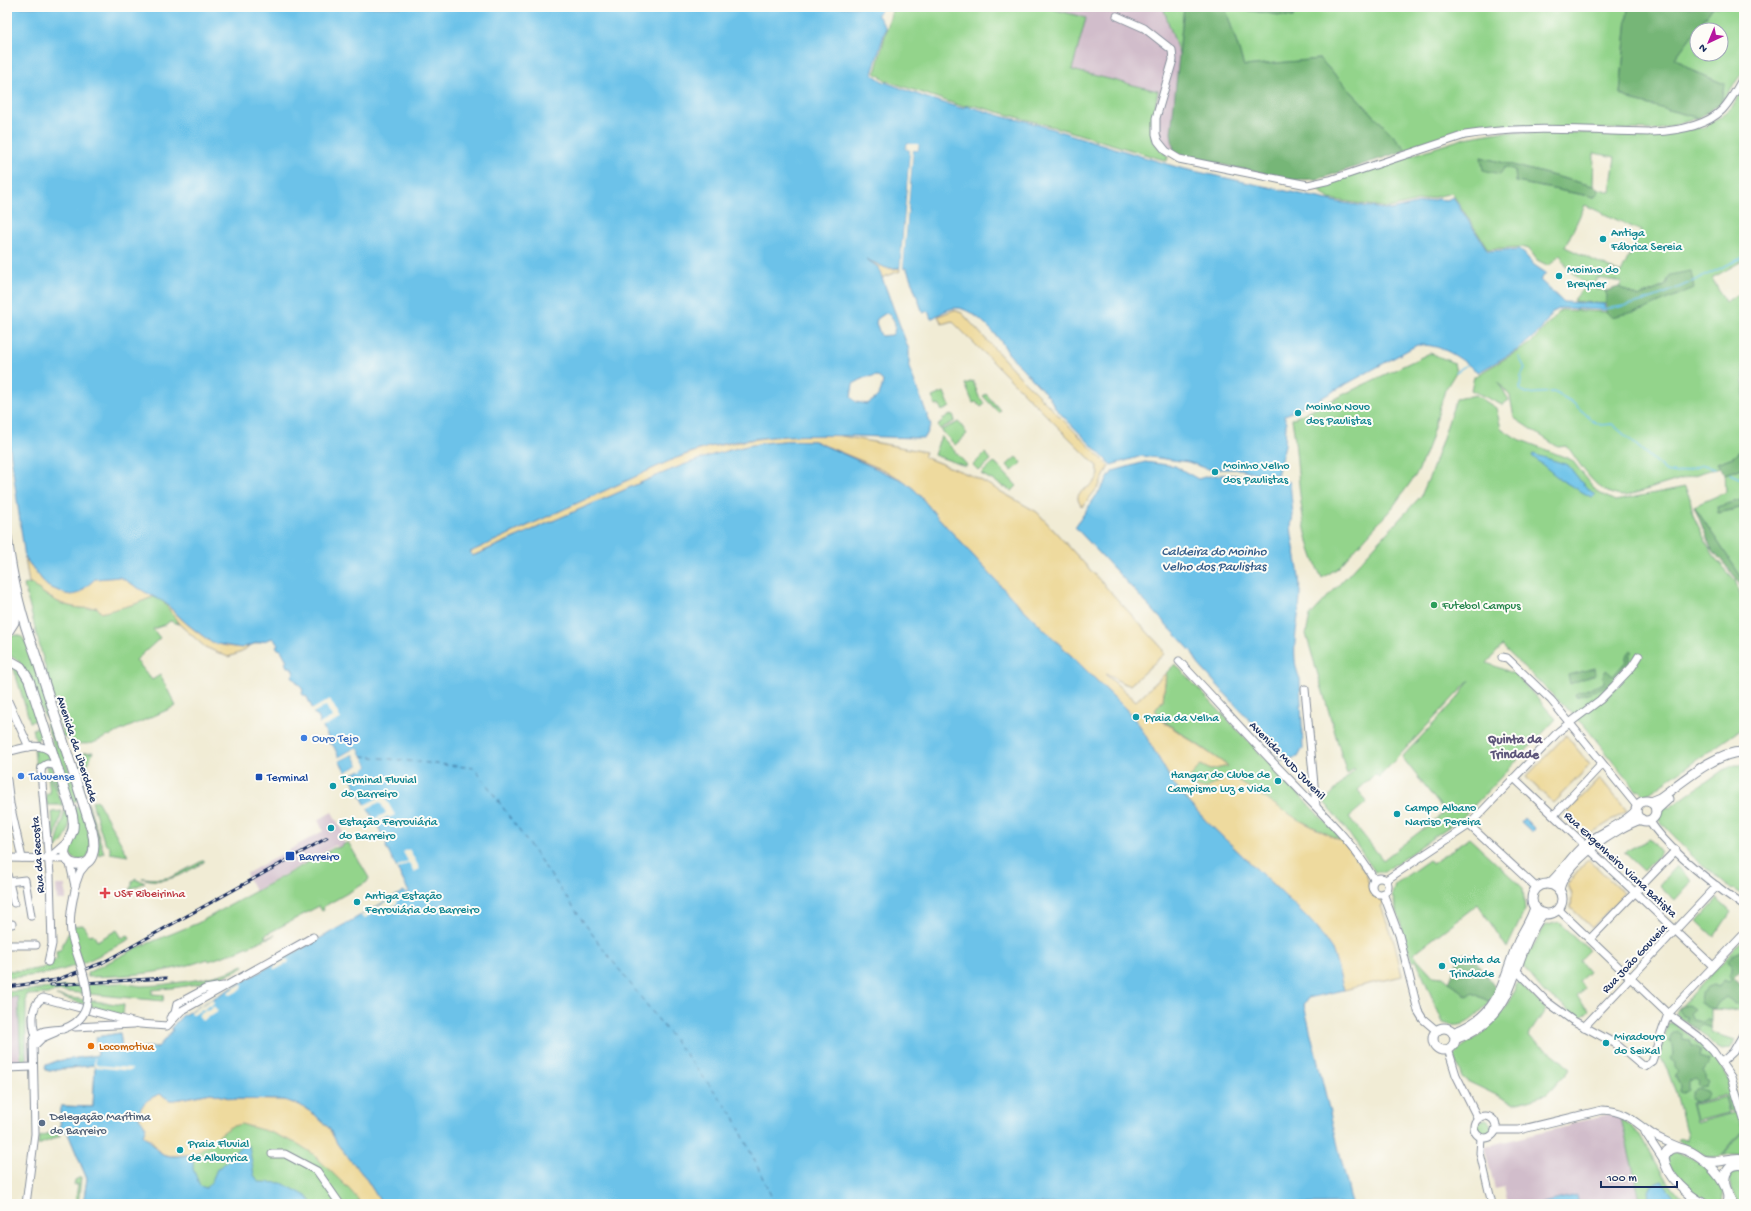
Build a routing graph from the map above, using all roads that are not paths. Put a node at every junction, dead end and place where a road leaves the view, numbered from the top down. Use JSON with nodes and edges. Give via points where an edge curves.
{"nodes":[{"id":1,"x":1117,"y":16,"type":"dead end"},
{"id":2,"x":1744,"y":76,"type":"edge"},
{"id":3,"x":7,"y":537,"type":"edge"},
{"id":4,"x":7,"y":581,"type":"edge"},
{"id":5,"x":7,"y":633,"type":"edge"},
{"id":6,"x":31,"y":644,"type":"junction"},
{"id":7,"x":1639,"y":656,"type":"dead end"},
{"id":8,"x":1502,"y":657,"type":"dead end"},
{"id":9,"x":7,"y":659,"type":"edge"},
{"id":10,"x":1179,"y":661,"type":"dead end"},
{"id":11,"x":1305,"y":689,"type":"dead end"},
{"id":12,"x":7,"y":700,"type":"edge"},
{"id":13,"x":1569,"y":722,"type":"junction"},
{"id":14,"x":45,"y":727,"type":"junction"},
{"id":15,"x":31,"y":747,"type":"junction"},
{"id":16,"x":7,"y":752,"type":"edge"},
{"id":17,"x":1744,"y":752,"type":"edge"},
{"id":18,"x":53,"y":754,"type":"junction"},
{"id":19,"x":1744,"y":757,"type":"edge"},
{"id":20,"x":1602,"y":764,"type":"junction"},
{"id":21,"x":59,"y":771,"type":"junction"},
{"id":22,"x":1514,"y":778,"type":"junction"},
{"id":23,"x":8,"y":780,"type":"edge"},
{"id":24,"x":1322,"y":800,"type":"dead end"},
{"id":25,"x":1650,"y":802,"type":"junction"},
{"id":26,"x":1316,"y":806,"type":"junction"},
{"id":27,"x":1637,"y":809,"type":"junction"},
{"id":28,"x":1656,"y":810,"type":"junction"},
{"id":29,"x":1554,"y":815,"type":"junction"},
{"id":30,"x":1645,"y":820,"type":"junction"},
{"id":31,"x":1469,"y":825,"type":"junction"},
{"id":32,"x":67,"y":842,"type":"junction"},
{"id":33,"x":1588,"y":847,"type":"junction"},
{"id":34,"x":1676,"y":850,"type":"junction"},
{"id":35,"x":7,"y":858,"type":"edge"},
{"id":36,"x":22,"y":858,"type":"junction"},
{"id":37,"x":49,"y":858,"type":"junction"},
{"id":38,"x":68,"y":861,"type":"junction"},
{"id":39,"x":88,"y":862,"type":"junction"},
{"id":40,"x":8,"y":878,"type":"edge"},
{"id":41,"x":1374,"y":879,"type":"junction"},
{"id":42,"x":1386,"y":880,"type":"junction"},
{"id":43,"x":1549,"y":884,"type":"junction"},
{"id":44,"x":1717,"y":886,"type":"junction"},
{"id":45,"x":75,"y":888,"type":"junction"},
{"id":46,"x":1537,"y":888,"type":"junction"},
{"id":47,"x":1559,"y":890,"type":"junction"},
{"id":48,"x":1383,"y":893,"type":"junction"},
{"id":49,"x":1636,"y":893,"type":"junction"},
{"id":50,"x":14,"y":903,"type":"dead end"},
{"id":51,"x":1744,"y":906,"type":"edge"},
{"id":52,"x":1535,"y":907,"type":"junction"},
{"id":53,"x":1558,"y":909,"type":"junction"},
{"id":54,"x":1543,"y":913,"type":"junction"},
{"id":55,"x":31,"y":916,"type":"dead end"},
{"id":56,"x":1675,"y":930,"type":"junction"},
{"id":57,"x":1744,"y":934,"type":"edge"},
{"id":58,"x":313,"y":937,"type":"dead end"},
{"id":59,"x":1590,"y":939,"type":"junction"},
{"id":60,"x":7,"y":944,"type":"edge"},
{"id":61,"x":36,"y":945,"type":"dead end"},
{"id":62,"x":48,"y":962,"type":"dead end"},
{"id":63,"x":1713,"y":966,"type":"junction"},
{"id":64,"x":1515,"y":970,"type":"junction"},
{"id":65,"x":1631,"y":978,"type":"junction"},
{"id":66,"x":1668,"y":1014,"type":"junction"},
{"id":67,"x":140,"y":1024,"type":"junction"},
{"id":68,"x":75,"y":1027,"type":"dead end"},
{"id":69,"x":1584,"y":1027,"type":"junction"},
{"id":70,"x":1437,"y":1032,"type":"junction"},
{"id":71,"x":1744,"y":1033,"type":"edge"},
{"id":72,"x":1454,"y":1036,"type":"junction"},
{"id":73,"x":37,"y":1038,"type":"junction"},
{"id":74,"x":1448,"y":1049,"type":"junction"},
{"id":75,"x":1722,"y":1062,"type":"junction"},
{"id":76,"x":33,"y":1067,"type":"junction"},
{"id":77,"x":7,"y":1068,"type":"edge"},
{"id":78,"x":1478,"y":1119,"type":"junction"},
{"id":79,"x":1744,"y":1120,"type":"edge"},
{"id":80,"x":1638,"y":1124,"type":"junction"},
{"id":81,"x":1495,"y":1130,"type":"junction"},
{"id":82,"x":1481,"y":1138,"type":"junction"},
{"id":83,"x":1681,"y":1148,"type":"junction"},
{"id":84,"x":272,"y":1154,"type":"dead end"},
{"id":85,"x":1744,"y":1159,"type":"edge"},
{"id":86,"x":1702,"y":1160,"type":"junction"},
{"id":87,"x":1665,"y":1163,"type":"junction"},
{"id":88,"x":1744,"y":1165,"type":"edge"},
{"id":89,"x":1727,"y":1191,"type":"junction"},
{"id":90,"x":26,"y":1204,"type":"edge"},
{"id":91,"x":340,"y":1204,"type":"edge"},
{"id":92,"x":1492,"y":1204,"type":"edge"},
{"id":93,"x":1704,"y":1204,"type":"edge"},
{"id":94,"x":1726,"y":1204,"type":"edge"},
{"id":95,"x":1734,"y":1204,"type":"edge"}],
"edges":[{"from":1,"to":2,"type":"street","via":[[1144,28],[1172,50],[1173,60],[1156,118],[1158,141],[1166,151],[1179,159],[1308,185],[1465,135],[1487,131],[1547,128],[1671,132],[1699,124],[1715,116],[1729,102]]},
{"from":3,"to":6,"type":"main road","name":"Avenida da Liberdade","via":[[14,582],[25,630]]},
{"from":4,"to":5,"type":"main road","via":[[14,616],[14,622]]},
{"from":5,"to":6,"type":"main road","via":[[23,634]]},
{"from":6,"to":39,"type":"main road","name":"Avenida da Liberdade","via":[[92,831],[94,849]]},
{"from":7,"to":13,"type":"street","via":[[1632,667],[1600,700]]},
{"from":8,"to":13,"type":"street","via":[[1507,658],[1531,680]]},
{"from":9,"to":14,"type":"main road","name":"Avenida da Liberdade","via":[[18,664],[27,676]]},
{"from":10,"to":26,"type":"street","name":"Avenida MUD Juvenil"},
{"from":11,"to":26,"type":"street"},
{"from":12,"to":15,"type":"street"},
{"from":13,"to":20,"type":"street"},
{"from":13,"to":22,"type":"street"},
{"from":14,"to":15,"type":"street","via":[[42,739]]},
{"from":14,"to":18,"type":"main road","name":"Avenida da Liberdade"},
{"from":15,"to":16,"type":"street"},
{"from":15,"to":18,"type":"street","via":[[44,747]]},
{"from":17,"to":25,"type":"main road","via":[[1722,756],[1660,798]]},
{"from":18,"to":21,"type":"main road","name":"Avenida da Liberdade"},
{"from":19,"to":28,"type":"main road","via":[[1722,762]]},
{"from":20,"to":27,"type":"street"},
{"from":20,"to":29,"type":"street"},
{"from":21,"to":32,"type":"main road","name":"Avenida da Liberdade","via":[[73,819],[72,832]]},
{"from":21,"to":37,"type":"street","name":"Rua da Recosta","via":[[54,765],[49,764],[44,766],[41,772]]},
{"from":22,"to":29,"type":"street","name":"Rua Engenheiro Viana Batista"},
{"from":22,"to":31,"type":"street"},
{"from":23,"to":36,"type":"street","via":[[10,804]]},
{"from":24,"to":26,"type":"street"},
{"from":25,"to":27,"type":"main road","via":[[1642,802]]},
{"from":25,"to":28,"type":"main road"},
{"from":26,"to":41,"type":"street","name":"Avenida MUD Juvenil","via":[[1349,840]]},
{"from":27,"to":30,"type":"main road"},
{"from":27,"to":33,"type":"main road","via":[[1632,816],[1600,834]]},
{"from":28,"to":30,"type":"main road","via":[[1654,816]]},
{"from":29,"to":33,"type":"street","name":"Rua Engenheiro Viana Batista"},
{"from":30,"to":33,"type":"main road"},
{"from":30,"to":34,"type":"street"},
{"from":31,"to":42,"type":"street"},
{"from":31,"to":46,"type":"street"},
{"from":32,"to":37,"type":"street"},
{"from":32,"to":38,"type":"main road","name":"Avenida da Liberdade","via":[[64,850]]},
{"from":33,"to":43,"type":"main road"},
{"from":33,"to":47,"type":"main road","via":[[1566,874]]},
{"from":33,"to":49,"type":"street","name":"Rua Engenheiro Viana Batista"},
{"from":34,"to":44,"type":"street"},
{"from":34,"to":49,"type":"street"},
{"from":35,"to":36,"type":"street"},
{"from":36,"to":37,"type":"street"},
{"from":37,"to":38,"type":"street","via":[[62,858]]},
{"from":37,"to":62,"type":"street","name":"Rua da Recosta","via":[[52,944]]},
{"from":38,"to":39,"type":"main road","via":[[80,865]]},
{"from":38,"to":45,"type":"street","name":"Avenida da Liberdade"},
{"from":39,"to":45,"type":"street","name":"Avenida da Liberdade","via":[[80,872]]},
{"from":40,"to":50,"type":"street"},
{"from":40,"to":55,"type":"street","via":[[25,880]]},
{"from":41,"to":42,"type":"street"},
{"from":41,"to":48,"type":"street","via":[[1371,886],[1373,891]]},
{"from":42,"to":48,"type":"street","via":[[1388,887]]},
{"from":43,"to":46,"type":"main road"},
{"from":43,"to":47,"type":"main road"},
{"from":44,"to":51,"type":"street"},
{"from":44,"to":56,"type":"street","name":"Rua João Gouveia"},
{"from":45,"to":73,"type":"street","name":"Avenida da Liberdade","bridge":true,"via":[[71,932],[88,998],[84,1015],[79,1022],[63,1029],[45,1031]]},
{"from":46,"to":52,"type":"main road","via":[[1533,895]]},
{"from":47,"to":53,"type":"main road","via":[[1562,898]]},
{"from":48,"to":70,"type":"street","via":[[1399,935],[1418,1011]]},
{"from":49,"to":56,"type":"street","name":"Rua Engenheiro Viana Batista"},
{"from":49,"to":59,"type":"street"},
{"from":52,"to":54,"type":"main road"},
{"from":52,"to":64,"type":"main road"},
{"from":53,"to":54,"type":"main road","via":[[1551,913]]},
{"from":53,"to":59,"type":"street"},
{"from":54,"to":64,"type":"main road","via":[[1526,941]]},
{"from":56,"to":63,"type":"street","name":"Rua Engenheiro Viana Batista"},
{"from":56,"to":65,"type":"street","name":"Rua João Gouveia"},
{"from":57,"to":63,"type":"street"},
{"from":58,"to":67,"type":"street","via":[[182,1011],[167,1026]]},
{"from":59,"to":65,"type":"street"},
{"from":60,"to":61,"type":"street"},
{"from":63,"to":66,"type":"street"},
{"from":64,"to":69,"type":"street","via":[[1546,1002]]},
{"from":64,"to":72,"type":"main road","via":[[1504,1002],[1493,1016],[1469,1034]]},
{"from":65,"to":66,"type":"street"},
{"from":65,"to":69,"type":"street","name":"Rua João Gouveia"},
{"from":66,"to":69,"type":"street","via":[[1652,1061],[1645,1066],[1640,1065],[1616,1044]]},
{"from":66,"to":75,"type":"street","via":[[1706,1043]]},
{"from":67,"to":68,"type":"street"},
{"from":67,"to":73,"type":"street","via":[[43,998],[38,1002],[33,1015]]},
{"from":70,"to":72,"type":"main road","via":[[1445,1028]]},
{"from":70,"to":74,"type":"main road","via":[[1434,1035],[1434,1043],[1440,1049]]},
{"from":71,"to":75,"type":"street"},
{"from":72,"to":74,"type":"main road","via":[[1452,1047]]},
{"from":73,"to":76,"type":"street"},
{"from":74,"to":78,"type":"street","via":[[1456,1075]]},
{"from":75,"to":79,"type":"street","via":[[1734,1085]]},
{"from":76,"to":77,"type":"street"},
{"from":76,"to":90,"type":"street","via":[[35,1134]]},
{"from":78,"to":81,"type":"street","via":[[1489,1117],[1494,1123]]},
{"from":78,"to":82,"type":"street","via":[[1474,1127]]},
{"from":80,"to":81,"type":"street","via":[[1623,1113],[1602,1110],[1519,1130]]},
{"from":80,"to":83,"type":"street"},
{"from":80,"to":87,"type":"street","via":[[1653,1142]]},
{"from":81,"to":82,"type":"street","via":[[1490,1137]]},
{"from":82,"to":92,"type":"street","via":[[1480,1152]]},
{"from":83,"to":86,"type":"main road"},
{"from":83,"to":87,"type":"main road","via":[[1667,1150]]},
{"from":84,"to":91,"type":"street","via":[[285,1154],[318,1171]]},
{"from":85,"to":86,"type":"main road","via":[[1732,1158],[1714,1163]]},
{"from":86,"to":89,"type":"main road","via":[[1714,1171]]},
{"from":87,"to":93,"type":"main road","via":[[1684,1190]]},
{"from":88,"to":89,"type":"main road","via":[[1736,1165],[1727,1171],[1724,1180]]},
{"from":89,"to":94,"type":"main road","via":[[1729,1199]]},
{"from":89,"to":95,"type":"street"}]}
